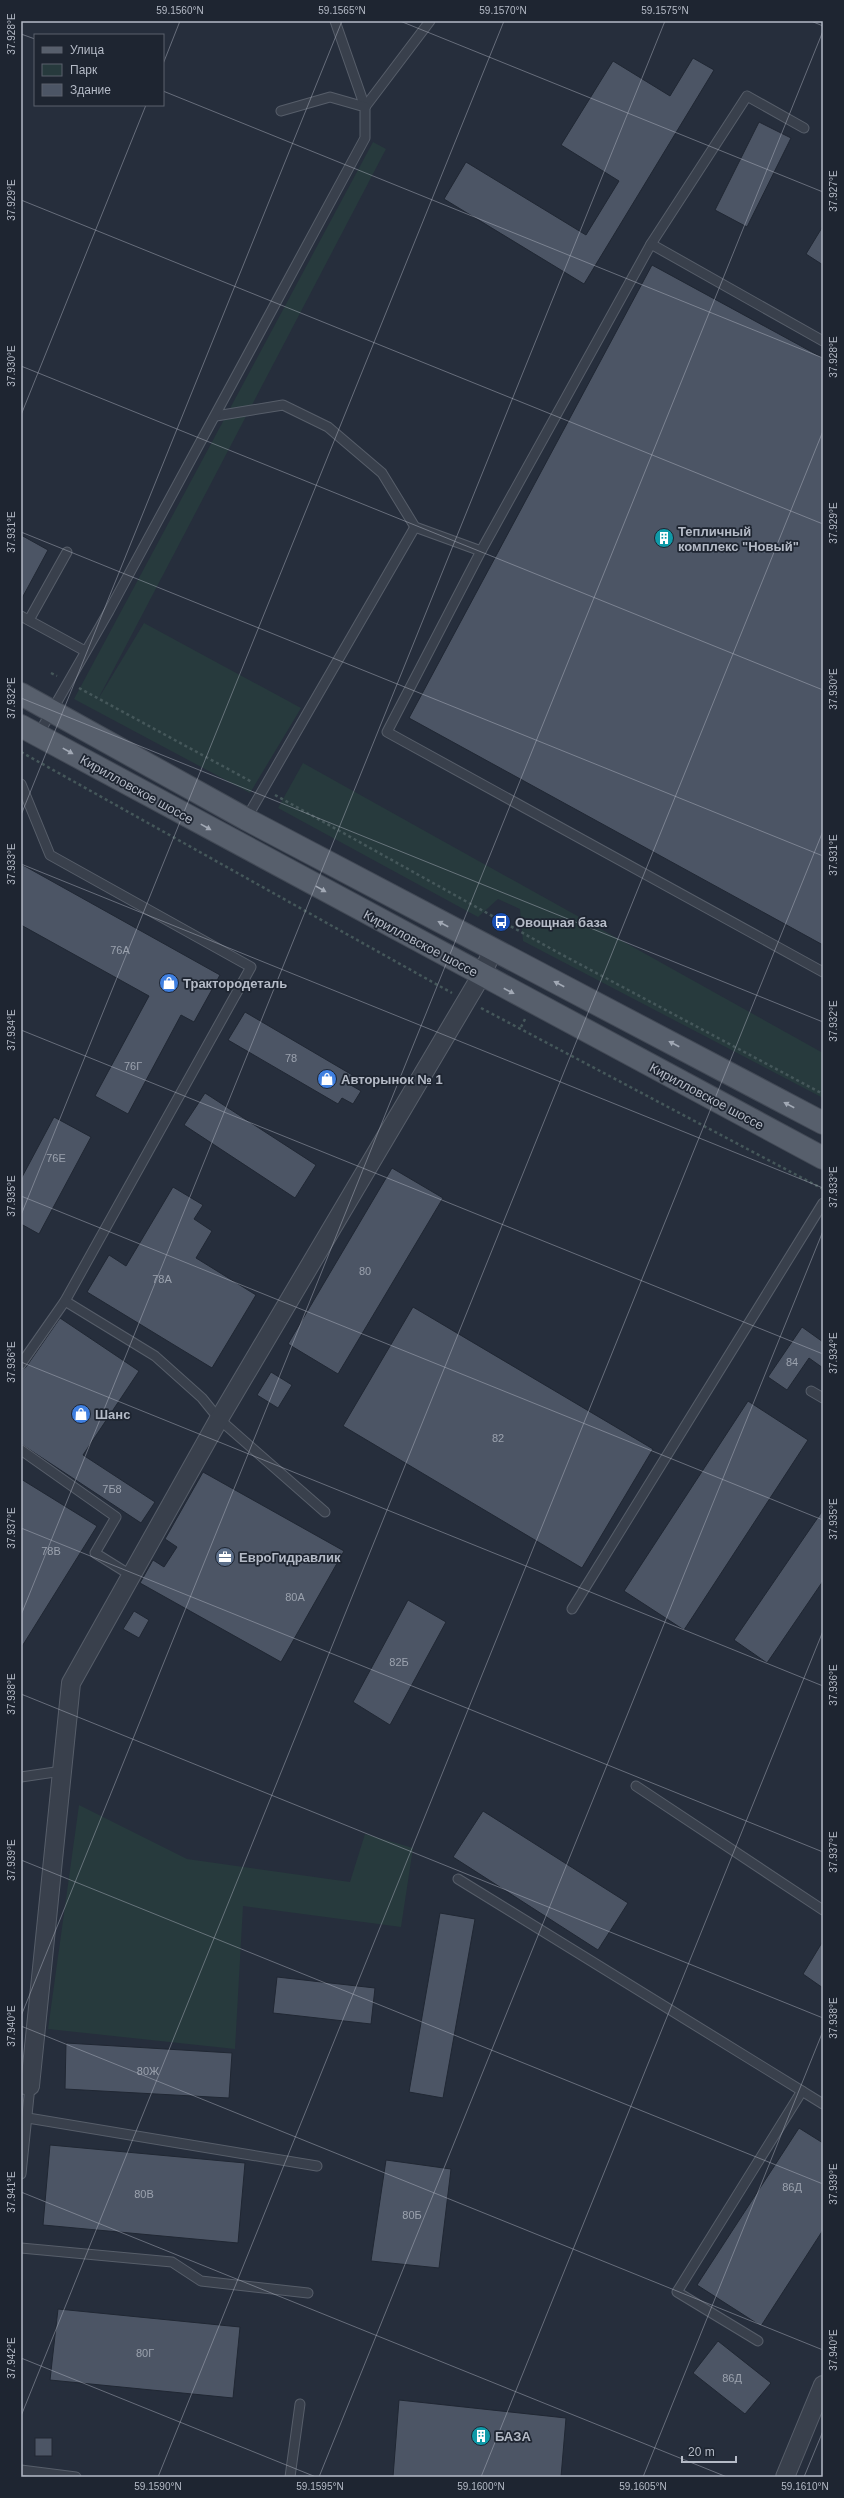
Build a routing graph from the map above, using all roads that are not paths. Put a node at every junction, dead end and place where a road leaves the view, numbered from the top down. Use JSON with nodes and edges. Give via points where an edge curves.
{"nodes":[{"id":1,"x":336,"y":21,"type":"edge"},
{"id":2,"x":430,"y":21,"type":"edge"},
{"id":3,"x":365,"y":107,"type":"junction"},
{"id":4,"x":281,"y":111,"type":"dead end"},
{"id":5,"x":804,"y":128,"type":"dead end"},
{"id":6,"x":651,"y":244,"type":"junction"},
{"id":7,"x":823,"y":341,"type":"edge"},
{"id":8,"x":216,"y":416,"type":"junction"},
{"id":9,"x":415,"y":527,"type":"junction"},
{"id":10,"x":481,"y":551,"type":"junction"},
{"id":11,"x":67,"y":552,"type":"dead end"},
{"id":12,"x":25,"y":618,"type":"edge"},
{"id":13,"x":85,"y":651,"type":"junction"},
{"id":14,"x":21,"y":694,"type":"edge"},
{"id":15,"x":52,"y":711,"type":"junction"},
{"id":16,"x":30,"y":731,"type":"edge"},
{"id":17,"x":21,"y":784,"type":"edge"},
{"id":18,"x":246,"y":819,"type":"junction"},
{"id":19,"x":493,"y":950,"type":"junction"},
{"id":20,"x":823,"y":972,"type":"edge"},
{"id":21,"x":481,"y":976,"type":"junction"},
{"id":22,"x":823,"y":1123,"type":"edge"},
{"id":23,"x":823,"y":1158,"type":"edge"},
{"id":24,"x":823,"y":1203,"type":"edge"},
{"id":25,"x":65,"y":1301,"type":"junction"},
{"id":26,"x":21,"y":1364,"type":"edge"},
{"id":27,"x":811,"y":1391,"type":"dead end"},
{"id":28,"x":823,"y":1398,"type":"edge"},
{"id":29,"x":219,"y":1419,"type":"junction"},
{"id":30,"x":21,"y":1450,"type":"edge"},
{"id":31,"x":325,"y":1512,"type":"dead end"},
{"id":32,"x":132,"y":1576,"type":"junction"},
{"id":33,"x":572,"y":1609,"type":"dead end"},
{"id":34,"x":62,"y":1771,"type":"junction"},
{"id":35,"x":21,"y":1777,"type":"edge"},
{"id":36,"x":636,"y":1786,"type":"dead end"},
{"id":37,"x":458,"y":1879,"type":"dead end"},
{"id":38,"x":823,"y":1910,"type":"edge"},
{"id":39,"x":26,"y":2085,"type":"edge"},
{"id":40,"x":802,"y":2091,"type":"junction"},
{"id":41,"x":823,"y":2104,"type":"edge"},
{"id":42,"x":28,"y":2118,"type":"junction"},
{"id":43,"x":317,"y":2166,"type":"dead end"},
{"id":44,"x":21,"y":2174,"type":"edge"},
{"id":45,"x":21,"y":2248,"type":"edge"},
{"id":46,"x":308,"y":2293,"type":"dead end"},
{"id":47,"x":758,"y":2341,"type":"dead end"},
{"id":48,"x":823,"y":2385,"type":"edge"},
{"id":49,"x":300,"y":2404,"type":"dead end"},
{"id":50,"x":21,"y":2470,"type":"edge"},
{"id":51,"x":76,"y":2477,"type":"edge"},
{"id":52,"x":290,"y":2477,"type":"edge"},
{"id":53,"x":785,"y":2477,"type":"edge"}],
"edges":[{"from":1,"to":3,"type":"lane"},
{"from":2,"to":3,"type":"lane"},
{"from":3,"to":4,"type":"lane","via":[[330,97]]},
{"from":3,"to":8,"type":"lane","via":[[365,138]]},
{"from":5,"to":6,"type":"lane","via":[[747,96]]},
{"from":6,"to":7,"type":"lane"},
{"from":6,"to":10,"type":"lane"},
{"from":8,"to":9,"type":"lane","via":[[283,405],[328,427],[382,473]]},
{"from":8,"to":13,"type":"lane"},
{"from":9,"to":10,"type":"lane"},
{"from":9,"to":18,"type":"lane"},
{"from":10,"to":20,"type":"lane","via":[[387,732]]},
{"from":11,"to":12,"type":"lane"},
{"from":12,"to":13,"type":"lane"},
{"from":13,"to":15,"type":"lane"},
{"from":14,"to":15,"type":"main road","name":"Кирилловское шоссе"},
{"from":15,"to":16,"type":"lane"},
{"from":15,"to":18,"type":"main road","name":"Кирилловское шоссе"},
{"from":16,"to":21,"type":"main road","name":"Кирилловское шоссе","one_way":true},
{"from":17,"to":25,"type":"lane","via":[[50,855],[251,967]]},
{"from":19,"to":18,"type":"main road","name":"Кирилловское шоссе","one_way":true},
{"from":19,"to":21,"type":"street"},
{"from":22,"to":19,"type":"main road","name":"Кирилловское шоссе","one_way":true},
{"from":21,"to":23,"type":"main road","name":"Кирилловское шоссе","one_way":true},
{"from":21,"to":29,"type":"street"},
{"from":24,"to":33,"type":"lane"},
{"from":25,"to":26,"type":"lane"},
{"from":25,"to":29,"type":"lane","via":[[154,1356],[202,1398]]},
{"from":27,"to":28,"type":"lane"},
{"from":29,"to":31,"type":"lane"},
{"from":29,"to":32,"type":"street"},
{"from":30,"to":32,"type":"lane","via":[[116,1517],[96,1553]]},
{"from":32,"to":34,"type":"street","via":[[71,1683]]},
{"from":34,"to":35,"type":"lane"},
{"from":34,"to":39,"type":"street"},
{"from":36,"to":38,"type":"lane"},
{"from":37,"to":40,"type":"lane"},
{"from":39,"to":42,"type":"lane"},
{"from":40,"to":41,"type":"lane"},
{"from":40,"to":47,"type":"lane","via":[[678,2292]]},
{"from":42,"to":43,"type":"lane"},
{"from":42,"to":44,"type":"lane"},
{"from":45,"to":46,"type":"lane","via":[[172,2262],[201,2282]]},
{"from":48,"to":53,"type":"street"},
{"from":49,"to":52,"type":"lane"},
{"from":50,"to":51,"type":"lane"}]}
